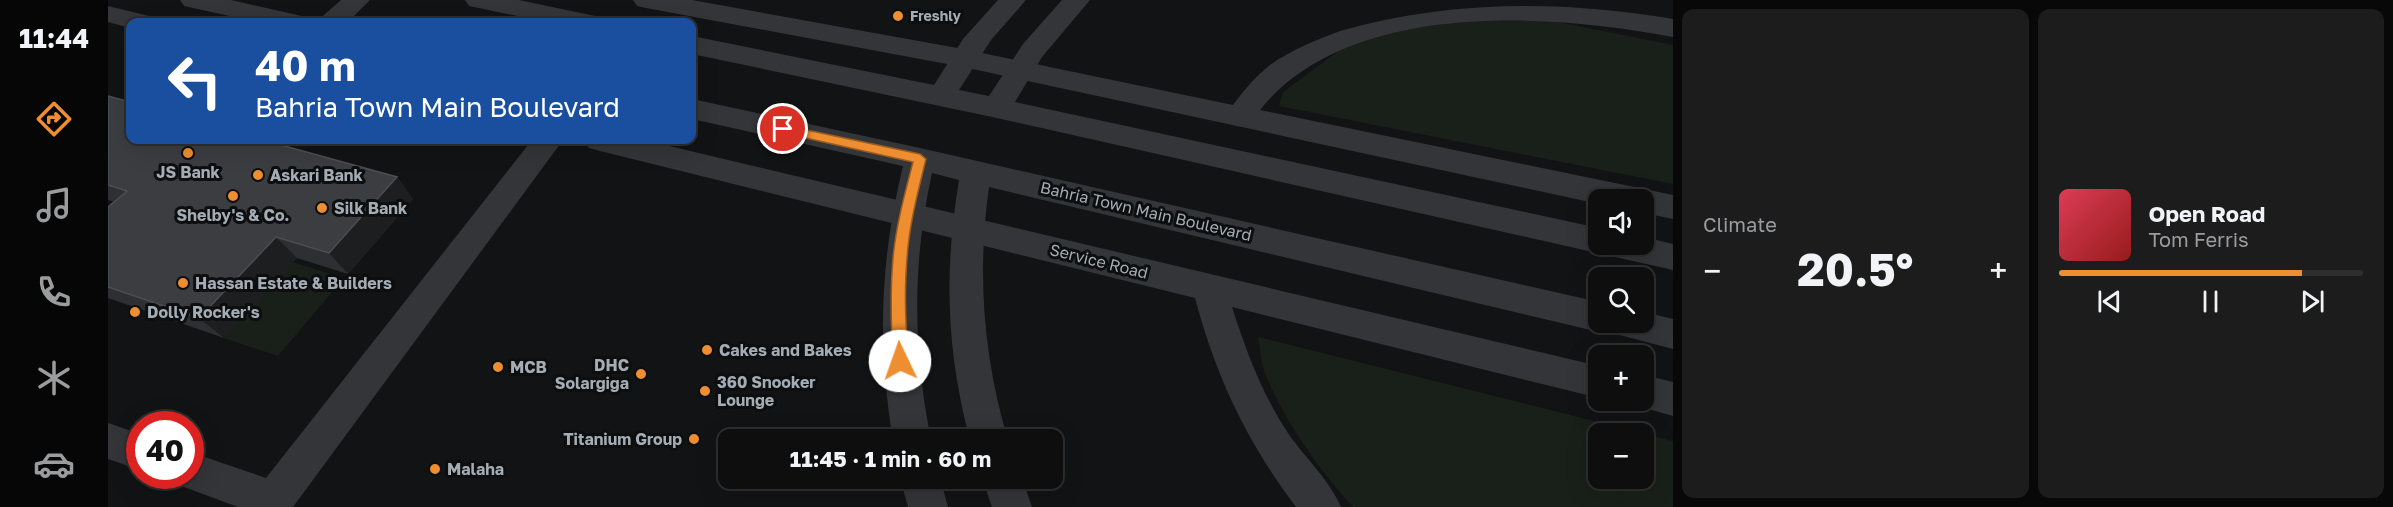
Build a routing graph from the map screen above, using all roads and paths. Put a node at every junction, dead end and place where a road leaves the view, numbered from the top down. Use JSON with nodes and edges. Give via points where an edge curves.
{"nodes":[{"id":1,"x":193,"y":0,"type":"edge"},
{"id":2,"x":357,"y":0,"type":"edge"},
{"id":3,"x":478,"y":0,"type":"edge"},
{"id":4,"x":648,"y":0,"type":"edge"},
{"id":5,"x":1013,"y":0,"type":"edge"},
{"id":6,"x":1077,"y":0,"type":"edge"},
{"id":7,"x":108,"y":14,"type":"edge"},
{"id":8,"x":126,"y":18,"type":"edge"},
{"id":9,"x":275,"y":18,"type":"edge"},
{"id":10,"x":337,"y":18,"type":"edge"},
{"id":11,"x":566,"y":18,"type":"edge"},
{"id":12,"x":1673,"y":28,"type":"edge"},
{"id":13,"x":696,"y":46,"type":"edge"},
{"id":14,"x":963,"y":58,"type":"junction"},
{"id":15,"x":1017,"y":70,"type":"junction"},
{"id":16,"x":940,"y":97,"type":"junction"},
{"id":17,"x":997,"y":108,"type":"junction"},
{"id":18,"x":696,"y":110,"type":"edge"},
{"id":19,"x":1239,"y":117,"type":"junction"},
{"id":20,"x":545,"y":144,"type":"edge"},
{"id":21,"x":617,"y":144,"type":"edge"},
{"id":22,"x":920,"y":159,"type":"junction"},
{"id":23,"x":976,"y":172,"type":"junction"},
{"id":24,"x":1588,"y":190,"type":"edge"},
{"id":25,"x":1654,"y":203,"type":"edge"},
{"id":26,"x":1673,"y":207,"type":"edge"},
{"id":27,"x":906,"y":212,"type":"junction"},
{"id":28,"x":967,"y":228,"type":"junction"},
{"id":29,"x":1588,"y":239,"type":"edge"},
{"id":30,"x":1654,"y":253,"type":"edge"},
{"id":31,"x":1673,"y":257,"type":"edge"},
{"id":32,"x":1209,"y":288,"type":"junction"},
{"id":33,"x":1588,"y":314,"type":"edge"},
{"id":34,"x":1654,"y":329,"type":"edge"},
{"id":35,"x":1673,"y":334,"type":"edge"},
{"id":36,"x":1588,"y":379,"type":"edge"},
{"id":37,"x":1654,"y":394,"type":"edge"},
{"id":38,"x":1673,"y":399,"type":"edge"},
{"id":39,"x":910,"y":429,"type":"edge"},
{"id":40,"x":987,"y":429,"type":"edge"},
{"id":41,"x":108,"y":441,"type":"edge"},
{"id":42,"x":126,"y":447,"type":"edge"},
{"id":43,"x":204,"y":477,"type":"edge"},
{"id":44,"x":923,"y":489,"type":"edge"},
{"id":45,"x":1006,"y":489,"type":"edge"},
{"id":46,"x":271,"y":505,"type":"edge"},
{"id":47,"x":928,"y":507,"type":"edge"},
{"id":48,"x":1012,"y":507,"type":"edge"},
{"id":49,"x":1321,"y":507,"type":"edge"}],
"edges":[{"from":1,"to":9,"type":"street"},
{"from":2,"to":10,"type":"street"},
{"from":3,"to":11,"type":"street"},
{"from":4,"to":14,"type":"street"},
{"from":5,"to":14,"type":"street"},
{"from":6,"to":15,"type":"street"},
{"from":7,"to":8,"type":"street"},
{"from":12,"to":19,"type":"street","via":[[1545,7],[1456,7],[1414,13],[1377,21],[1309,50],[1281,71]]},
{"from":13,"to":16,"type":"street"},
{"from":14,"to":15,"type":"street"},
{"from":14,"to":16,"type":"street"},
{"from":15,"to":17,"type":"street"},
{"from":15,"to":19,"type":"street"},
{"from":16,"to":17,"type":"street"},
{"from":17,"to":29,"type":"street"},
{"from":18,"to":22,"type":"street","name":"Bahria Town Main Boulevard"},
{"from":19,"to":24,"type":"street"},
{"from":20,"to":46,"type":"street"},
{"from":21,"to":27,"type":"street","name":"Service Road"},
{"from":22,"to":23,"type":"street","name":"Bahria Town Main Boulevard"},
{"from":22,"to":27,"type":"street"},
{"from":23,"to":28,"type":"street"},
{"from":23,"to":33,"type":"street","name":"Bahria Town Main Boulevard"},
{"from":25,"to":26,"type":"street"},
{"from":27,"to":28,"type":"street","name":"Service Road"},
{"from":27,"to":39,"type":"street","via":[[898,307],[900,361]]},
{"from":28,"to":32,"type":"street","name":"Service Road"},
{"from":28,"to":40,"type":"street","via":[[966,321]]},
{"from":30,"to":31,"type":"street"},
{"from":32,"to":36,"type":"street","name":"Service Road"},
{"from":32,"to":49,"type":"street","via":[[1226,346],[1248,397],[1273,444]]},
{"from":34,"to":35,"type":"street"},
{"from":37,"to":38,"type":"street"},
{"from":41,"to":42,"type":"street"},
{"from":43,"to":46,"type":"street"},
{"from":44,"to":47,"type":"street"},
{"from":45,"to":48,"type":"street"}]}
